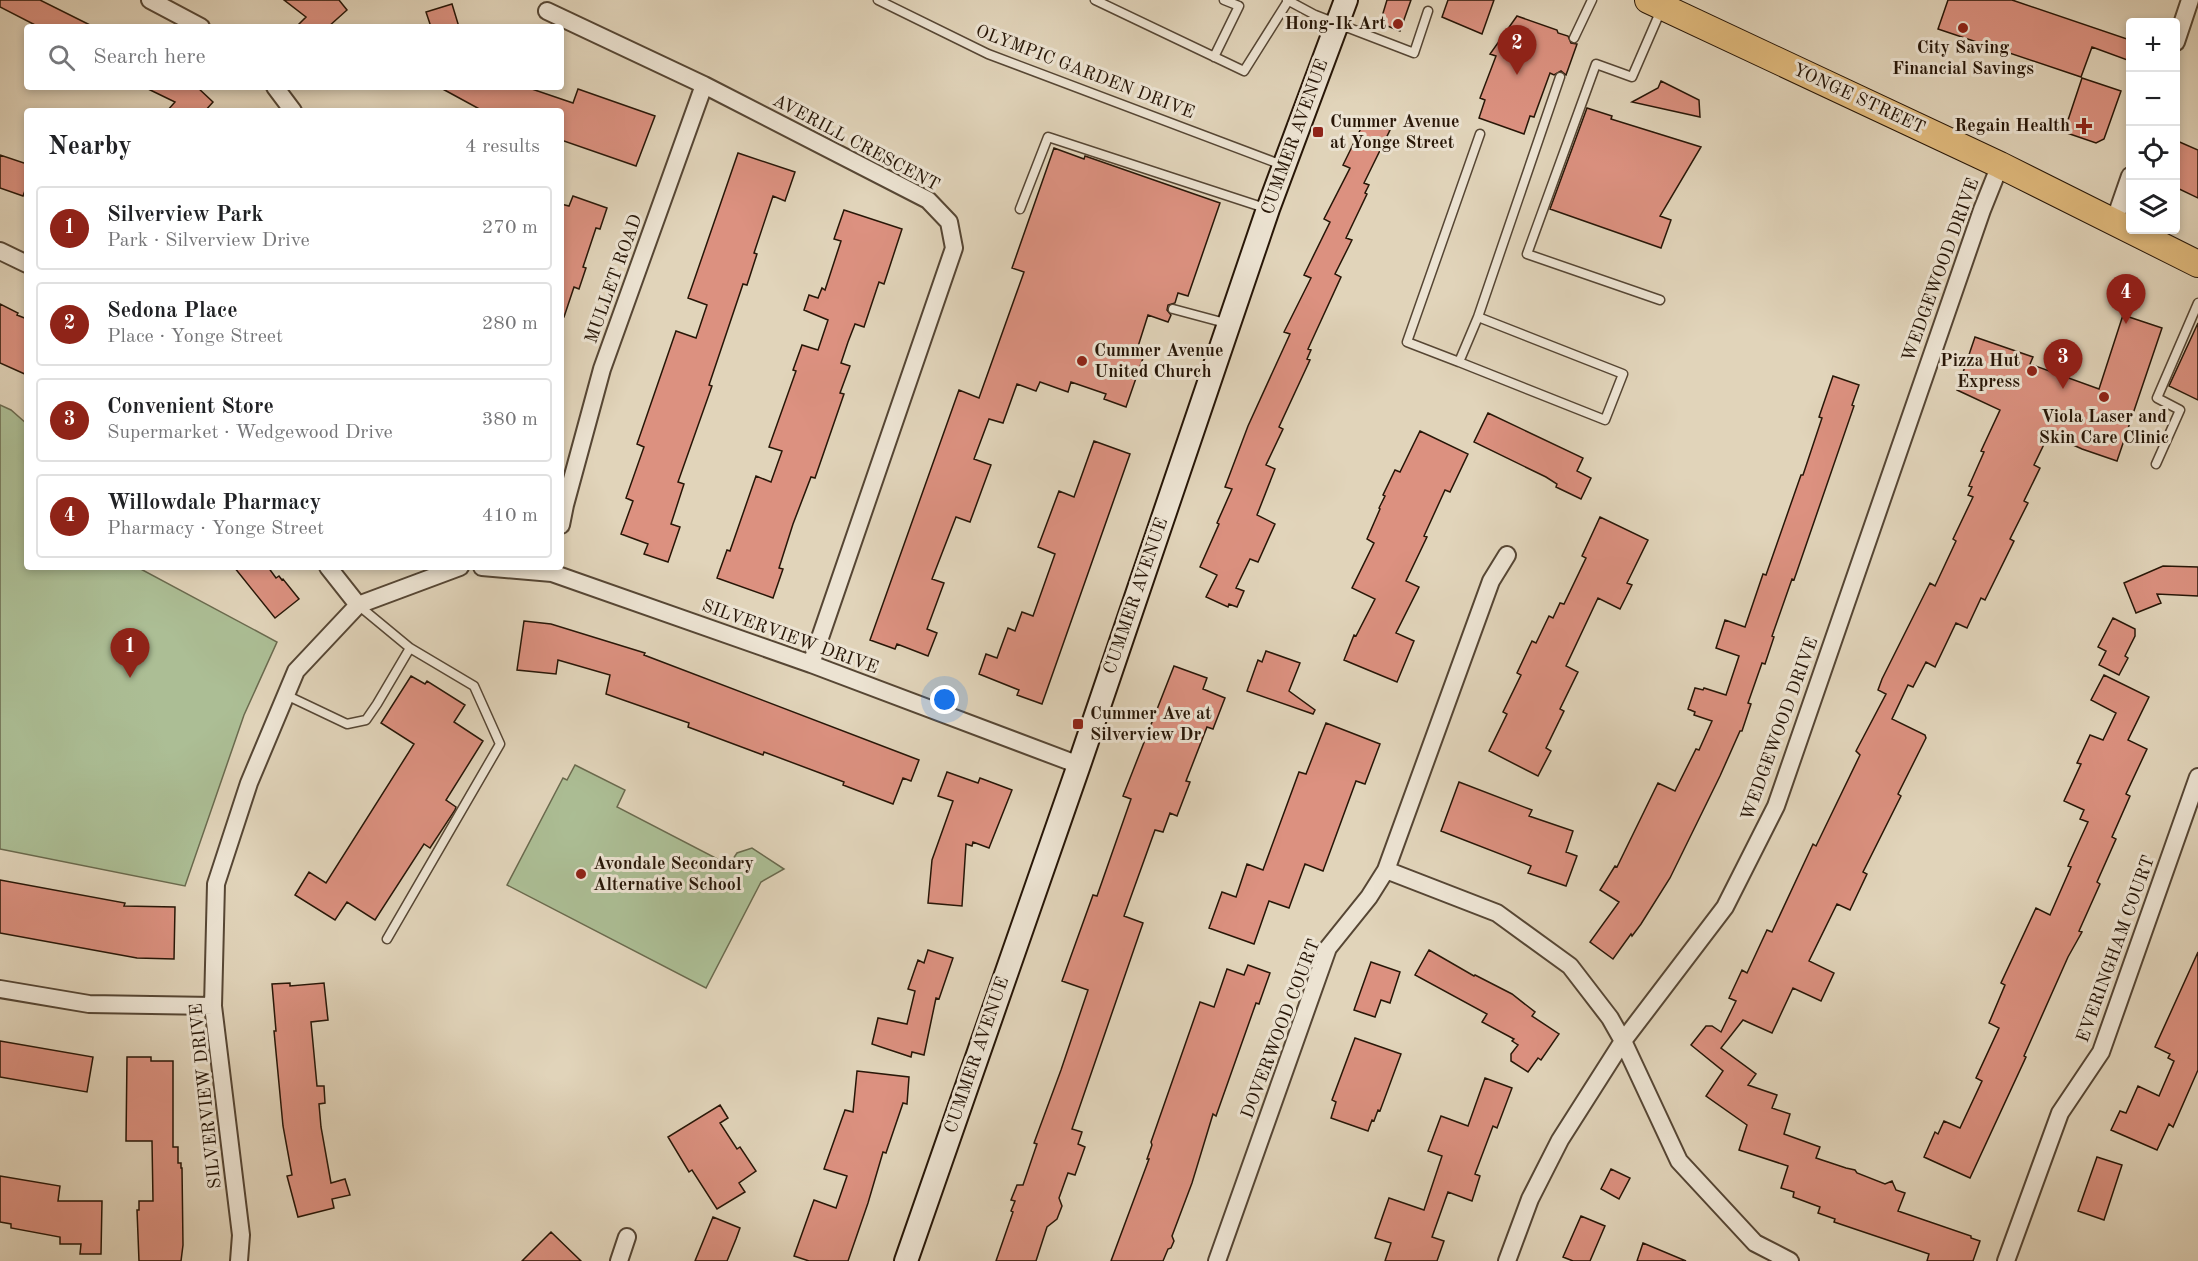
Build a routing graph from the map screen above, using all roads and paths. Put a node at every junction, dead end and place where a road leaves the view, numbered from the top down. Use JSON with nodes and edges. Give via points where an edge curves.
{"nodes":[{"id":1,"x":150,"y":0,"type":"edge"},
{"id":2,"x":878,"y":0,"type":"edge"},
{"id":3,"x":1095,"y":0,"type":"edge"},
{"id":4,"x":1224,"y":0,"type":"edge"},
{"id":5,"x":1288,"y":0,"type":"edge"},
{"id":6,"x":1346,"y":0,"type":"edge"},
{"id":7,"x":1592,"y":0,"type":"edge"},
{"id":8,"x":2190,"y":0,"type":"edge"},
{"id":9,"x":1655,"y":3,"type":"edge"},
{"id":10,"x":547,"y":11,"type":"dead end"},
{"id":11,"x":1428,"y":11,"type":"dead end"},
{"id":12,"x":195,"y":24,"type":"edge"},
{"id":13,"x":1337,"y":24,"type":"junction"},
{"id":14,"x":2180,"y":28,"type":"edge"},
{"id":15,"x":1574,"y":38,"type":"dead end"},
{"id":16,"x":1214,"y":57,"type":"junction"},
{"id":17,"x":1560,"y":77,"type":"dead end"},
{"id":18,"x":704,"y":85,"type":"junction"},
{"id":19,"x":277,"y":90,"type":"edge"},
{"id":20,"x":291,"y":108,"type":"edge"},
{"id":21,"x":1480,"y":134,"type":"dead end"},
{"id":22,"x":2000,"y":165,"type":"junction"},
{"id":23,"x":1284,"y":166,"type":"junction"},
{"id":24,"x":2129,"y":180,"type":"edge"},
{"id":25,"x":1020,"y":209,"type":"dead end"},
{"id":26,"x":1268,"y":209,"type":"junction"},
{"id":27,"x":2114,"y":222,"type":"junction"},
{"id":28,"x":0,"y":251,"type":"edge"},
{"id":29,"x":24,"y":263,"type":"edge"},
{"id":30,"x":2198,"y":264,"type":"edge"},
{"id":31,"x":1659,"y":300,"type":"dead end"},
{"id":32,"x":2198,"y":303,"type":"edge"},
{"id":33,"x":1173,"y":309,"type":"dead end"},
{"id":34,"x":1478,"y":317,"type":"junction"},
{"id":35,"x":1229,"y":324,"type":"junction"},
{"id":36,"x":1459,"y":362,"type":"junction"},
{"id":37,"x":2156,"y":464,"type":"dead end"},
{"id":38,"x":564,"y":510,"type":"edge"},
{"id":39,"x":1507,"y":555,"type":"dead end"},
{"id":40,"x":330,"y":570,"type":"edge"},
{"id":41,"x":452,"y":570,"type":"edge"},
{"id":42,"x":553,"y":570,"type":"edge"},
{"id":43,"x":358,"y":605,"type":"junction"},
{"id":44,"x":410,"y":648,"type":"junction"},
{"id":45,"x":811,"y":664,"type":"junction"},
{"id":46,"x":286,"y":695,"type":"junction"},
{"id":47,"x":1079,"y":765,"type":"junction"},
{"id":48,"x":2198,"y":777,"type":"edge"},
{"id":49,"x":1386,"y":870,"type":"junction"},
{"id":50,"x":387,"y":939,"type":"dead end"},
{"id":51,"x":0,"y":989,"type":"edge"},
{"id":52,"x":213,"y":1006,"type":"junction"},
{"id":53,"x":1623,"y":1041,"type":"junction"},
{"id":54,"x":627,"y":1237,"type":"dead end"},
{"id":55,"x":239,"y":1261,"type":"edge"},
{"id":56,"x":619,"y":1261,"type":"edge"},
{"id":57,"x":906,"y":1261,"type":"edge"},
{"id":58,"x":1217,"y":1261,"type":"edge"},
{"id":59,"x":1507,"y":1261,"type":"edge"},
{"id":60,"x":1790,"y":1261,"type":"edge"},
{"id":61,"x":2006,"y":1261,"type":"edge"}],
"edges":[{"from":1,"to":12,"type":"street"},
{"from":2,"to":23,"type":"lane","name":"OLYMPIC GARDEN DRIVE","via":[[988,54]]},
{"from":3,"to":16,"type":"lane"},
{"from":4,"to":16,"type":"lane","via":[[1239,6]]},
{"from":5,"to":13,"type":"lane"},
{"from":5,"to":16,"type":"lane","via":[[1244,71]]},
{"from":6,"to":13,"type":"street","name":"CUMMER AVENUE"},
{"from":7,"to":15,"type":"lane"},
{"from":8,"to":14,"type":"street"},
{"from":9,"to":22,"type":"main road","name":"YONGE STREET"},
{"from":9,"to":31,"type":"lane","via":[[1632,77],[1596,64],[1527,254]]},
{"from":10,"to":18,"type":"street","name":"AVERILL CRESCENT"},
{"from":11,"to":13,"type":"lane","via":[[1414,53]]},
{"from":13,"to":23,"type":"street","name":"CUMMER AVENUE"},
{"from":17,"to":34,"type":"lane"},
{"from":18,"to":38,"type":"street","name":"MULLET ROAD","via":[[602,369]]},
{"from":18,"to":45,"type":"street","name":"AVERILL CRESCENT","via":[[928,200],[949,222],[954,248]]},
{"from":19,"to":20,"type":"street"},
{"from":21,"to":36,"type":"lane","via":[[1407,342]]},
{"from":22,"to":27,"type":"main road","name":"YONGE STREET"},
{"from":22,"to":53,"type":"street","name":"WEDGEWOOD DRIVE","via":[[1776,806],[1725,907]]},
{"from":23,"to":26,"type":"street","name":"CUMMER AVENUE"},
{"from":24,"to":27,"type":"street"},
{"from":25,"to":26,"type":"lane","via":[[1048,137]]},
{"from":26,"to":35,"type":"street","name":"CUMMER AVENUE"},
{"from":27,"to":30,"type":"main road","name":"YONGE STREET"},
{"from":28,"to":29,"type":"street"},
{"from":32,"to":37,"type":"lane","via":[[2157,398],[2180,410]]},
{"from":33,"to":35,"type":"lane"},
{"from":34,"to":36,"type":"lane"},
{"from":34,"to":36,"type":"lane","via":[[1623,374],[1605,420]]},
{"from":35,"to":47,"type":"street","name":"CUMMER AVENUE"},
{"from":39,"to":49,"type":"street","name":"DOVERWOOD COURT","via":[[1491,581]]},
{"from":40,"to":43,"type":"street"},
{"from":41,"to":43,"type":"street","name":"SILVERVIEW DRIVE"},
{"from":42,"to":45,"type":"street","name":"SILVERVIEW DRIVE"},
{"from":43,"to":44,"type":"lane"},
{"from":43,"to":46,"type":"street","name":"SILVERVIEW DRIVE","via":[[296,671]]},
{"from":44,"to":46,"type":"lane","via":[[366,720],[347,724]]},
{"from":44,"to":50,"type":"lane","via":[[474,686],[500,744]]},
{"from":45,"to":47,"type":"street","name":"SILVERVIEW DRIVE"},
{"from":46,"to":52,"type":"street","name":"SILVERVIEW DRIVE","via":[[249,783],[216,884]]},
{"from":47,"to":57,"type":"street","name":"CUMMER AVENUE"},
{"from":48,"to":61,"type":"street","name":"EVERINGHAM COURT","via":[[2102,1052],[2060,1113]]},
{"from":49,"to":53,"type":"street","via":[[1497,913],[1570,966]]},
{"from":49,"to":58,"type":"street","name":"DOVERWOOD COURT","via":[[1328,948]]},
{"from":51,"to":52,"type":"street","via":[[89,1004]]},
{"from":52,"to":55,"type":"street","name":"SILVERVIEW DRIVE","via":[[241,1235]]},
{"from":53,"to":59,"type":"street","name":"WEDGEWOOD DRIVE","via":[[1560,1140],[1530,1199]]},
{"from":53,"to":60,"type":"street","via":[[1679,1161],[1755,1243]]},
{"from":54,"to":56,"type":"street"}]}
